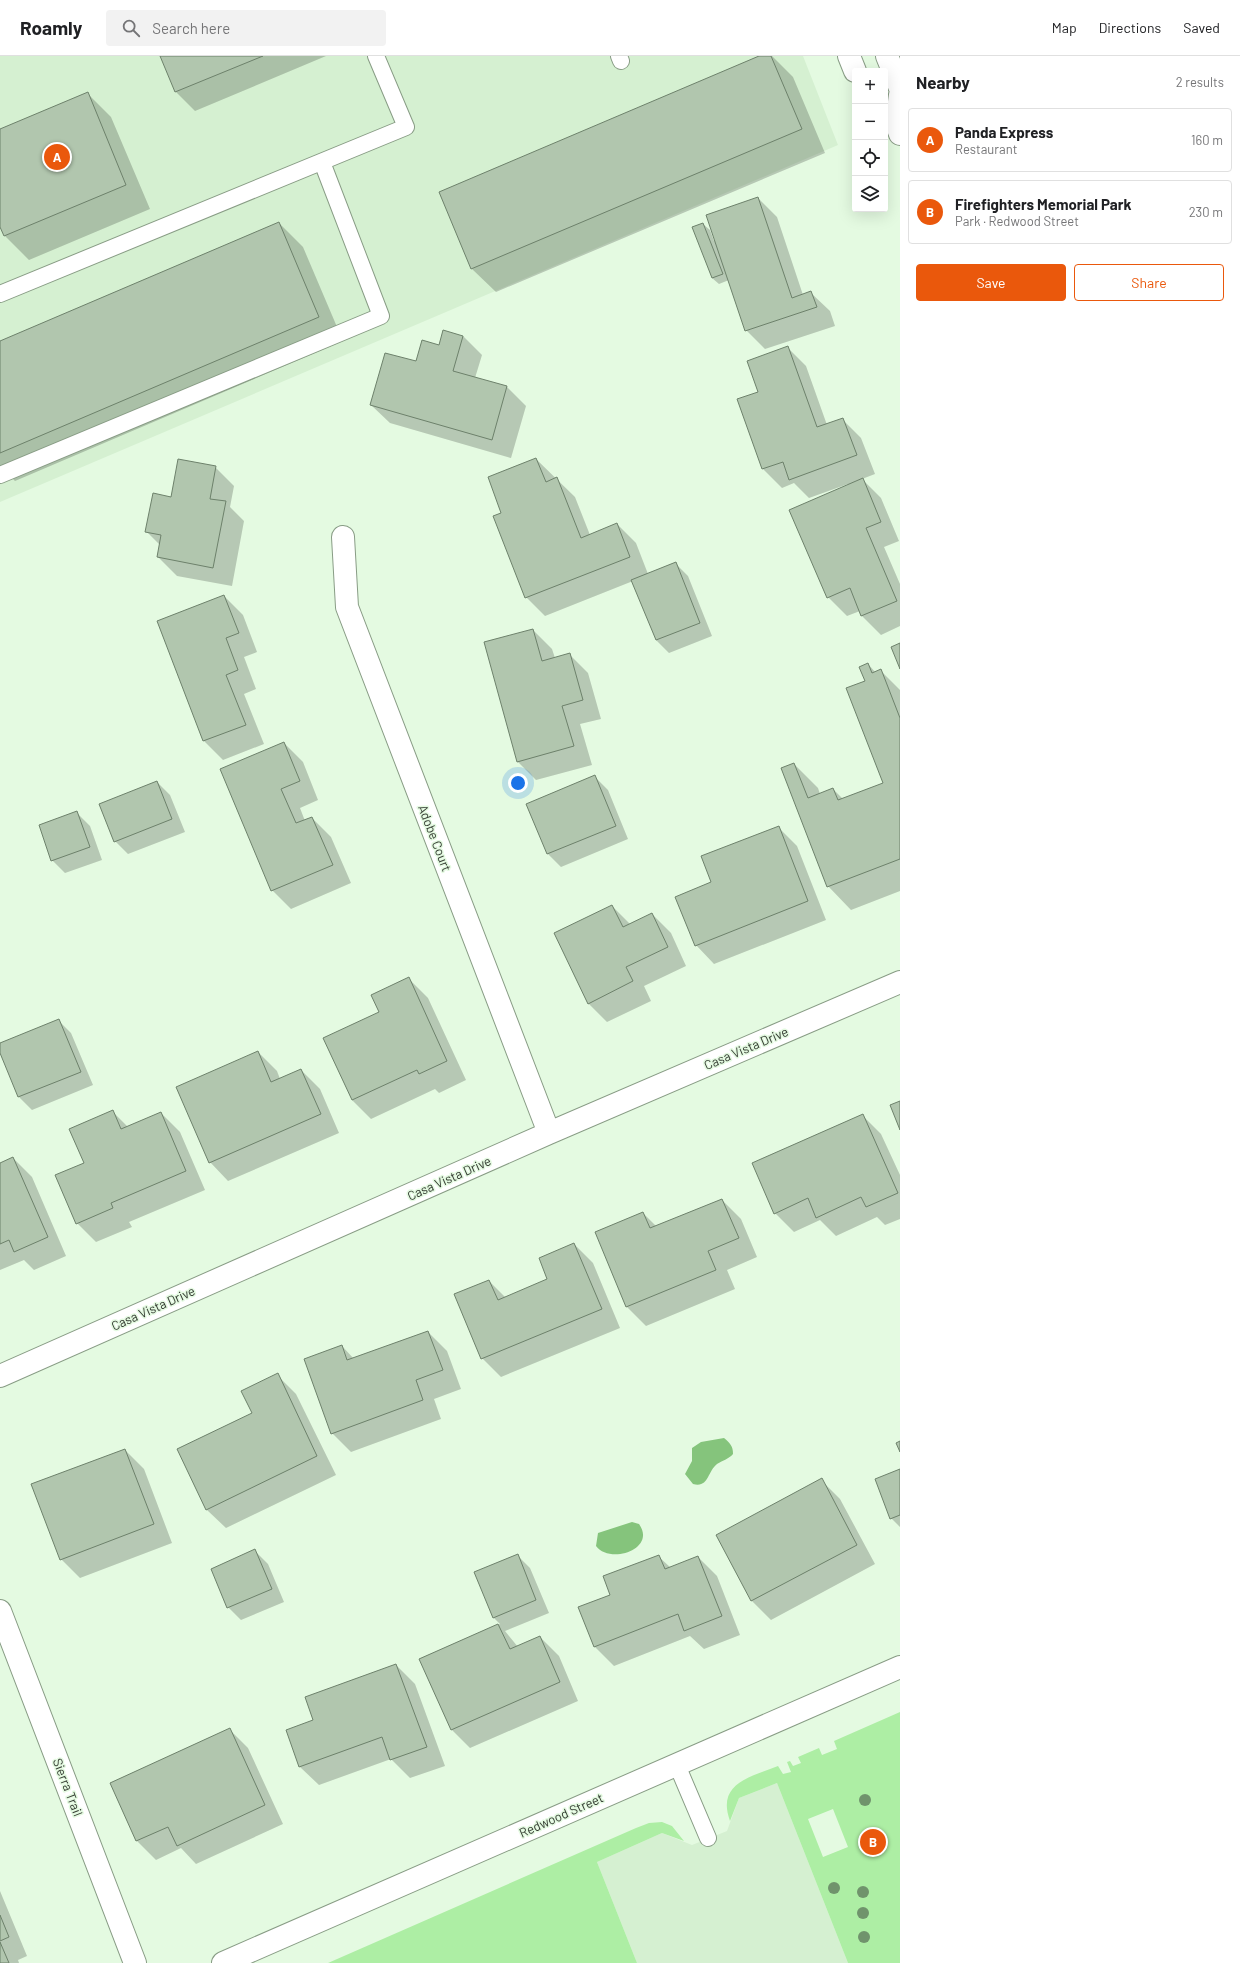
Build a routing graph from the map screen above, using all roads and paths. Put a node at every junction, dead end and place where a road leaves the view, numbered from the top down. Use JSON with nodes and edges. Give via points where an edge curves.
{"nodes":[{"id":1,"x":376,"y":56,"type":"edge"},
{"id":2,"x":849,"y":56,"type":"edge"},
{"id":3,"x":889,"y":57,"type":"edge"},
{"id":4,"x":854,"y":68,"type":"edge"},
{"id":5,"x":900,"y":88,"type":"edge"},
{"id":6,"x":900,"y":95,"type":"edge"},
{"id":7,"x":894,"y":124,"type":"edge"},
{"id":8,"x":322,"y":162,"type":"junction"},
{"id":9,"x":0,"y":294,"type":"edge"},
{"id":10,"x":0,"y":475,"type":"edge"},
{"id":11,"x":343,"y":537,"type":"dead end"},
{"id":12,"x":900,"y":982,"type":"edge"},
{"id":13,"x":549,"y":1134,"type":"junction"},
{"id":14,"x":0,"y":1376,"type":"edge"},
{"id":15,"x":0,"y":1610,"type":"edge"},
{"id":16,"x":900,"y":1667,"type":"edge"},
{"id":17,"x":677,"y":1765,"type":"junction"},
{"id":18,"x":708,"y":1838,"type":"dead end"},
{"id":19,"x":135,"y":1963,"type":"edge"},
{"id":20,"x":223,"y":1963,"type":"edge"}],
"edges":[{"from":1,"to":8,"type":"lane","via":[[406,127]]},
{"from":2,"to":4,"type":"street"},
{"from":3,"to":5,"type":"street"},
{"from":6,"to":7,"type":"street"},
{"from":8,"to":9,"type":"lane"},
{"from":8,"to":10,"type":"lane","via":[[381,316]]},
{"from":11,"to":13,"type":"street","name":"Adobe Court","via":[[347,607]]},
{"from":12,"to":13,"type":"street","name":"Casa Vista Drive"},
{"from":13,"to":14,"type":"street","name":"Casa Vista Drive"},
{"from":15,"to":19,"type":"street","name":"Sierra Trail"},
{"from":16,"to":17,"type":"street","name":"Redwood Street"},
{"from":17,"to":18,"type":"lane"},
{"from":17,"to":20,"type":"street","name":"Redwood Street"}]}
